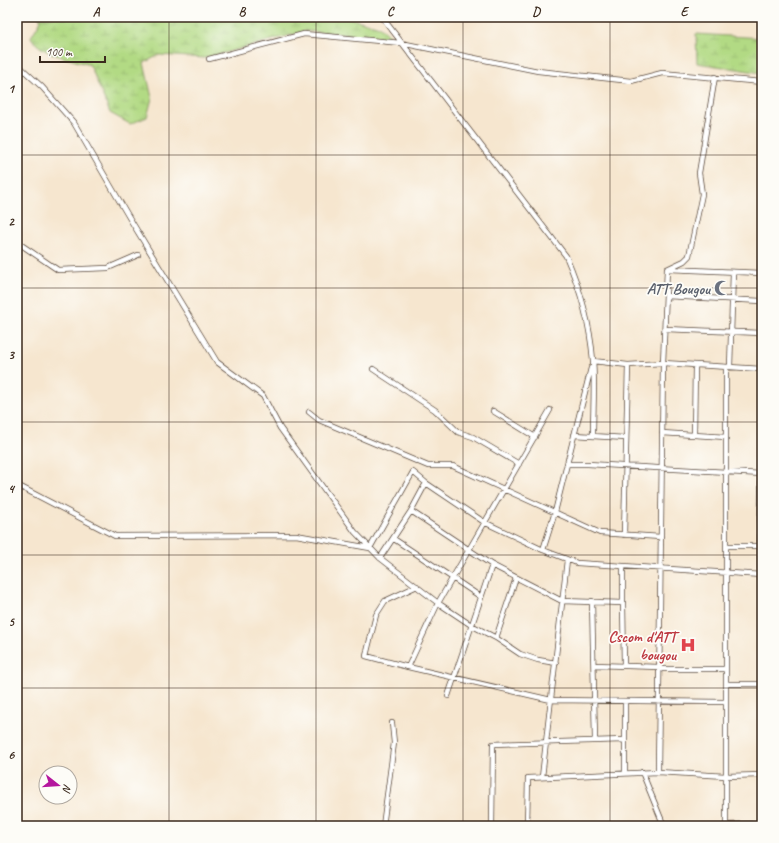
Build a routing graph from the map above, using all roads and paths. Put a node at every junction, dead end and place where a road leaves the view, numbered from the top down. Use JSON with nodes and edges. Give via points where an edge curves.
{"nodes":[{"id":1,"x":382,"y":17,"type":"edge"},
{"id":2,"x":401,"y":42,"type":"junction"},
{"id":3,"x":209,"y":59,"type":"dead end"},
{"id":4,"x":17,"y":64,"type":"edge"},
{"id":5,"x":715,"y":77,"type":"junction"},
{"id":6,"x":762,"y":82,"type":"edge"},
{"id":7,"x":17,"y":242,"type":"edge"},
{"id":8,"x":138,"y":255,"type":"dead end"},
{"id":9,"x":667,"y":269,"type":"junction"},
{"id":10,"x":733,"y":272,"type":"junction"},
{"id":11,"x":762,"y":273,"type":"edge"},
{"id":12,"x":666,"y":296,"type":"junction"},
{"id":13,"x":732,"y":299,"type":"junction"},
{"id":14,"x":762,"y":301,"type":"edge"},
{"id":15,"x":665,"y":329,"type":"junction"},
{"id":16,"x":730,"y":332,"type":"junction"},
{"id":17,"x":762,"y":333,"type":"edge"},
{"id":18,"x":593,"y":361,"type":"junction"},
{"id":19,"x":663,"y":363,"type":"junction"},
{"id":20,"x":628,"y":365,"type":"junction"},
{"id":21,"x":695,"y":366,"type":"junction"},
{"id":22,"x":728,"y":367,"type":"junction"},
{"id":23,"x":373,"y":369,"type":"dead end"},
{"id":24,"x":762,"y":369,"type":"edge"},
{"id":25,"x":550,"y":410,"type":"dead end"},
{"id":26,"x":492,"y":411,"type":"dead end"},
{"id":27,"x":309,"y":412,"type":"dead end"},
{"id":28,"x":762,"y":413,"type":"edge"},
{"id":29,"x":662,"y":433,"type":"junction"},
{"id":30,"x":574,"y":435,"type":"junction"},
{"id":31,"x":694,"y":435,"type":"junction"},
{"id":32,"x":593,"y":436,"type":"junction"},
{"id":33,"x":535,"y":437,"type":"junction"},
{"id":34,"x":726,"y":437,"type":"junction"},
{"id":35,"x":626,"y":438,"type":"junction"},
{"id":36,"x":762,"y":439,"type":"edge"},
{"id":37,"x":519,"y":464,"type":"junction"},
{"id":38,"x":567,"y":464,"type":"junction"},
{"id":39,"x":626,"y":466,"type":"junction"},
{"id":40,"x":662,"y":468,"type":"junction"},
{"id":41,"x":726,"y":472,"type":"junction"},
{"id":42,"x":761,"y":474,"type":"edge"},
{"id":43,"x":426,"y":483,"type":"junction"},
{"id":44,"x":17,"y":485,"type":"edge"},
{"id":45,"x":504,"y":489,"type":"junction"},
{"id":46,"x":761,"y":509,"type":"edge"},
{"id":47,"x":411,"y":511,"type":"junction"},
{"id":48,"x":555,"y":512,"type":"junction"},
{"id":49,"x":484,"y":522,"type":"junction"},
{"id":50,"x":624,"y":535,"type":"junction"},
{"id":51,"x":661,"y":537,"type":"junction"},
{"id":52,"x":394,"y":539,"type":"junction"},
{"id":53,"x":761,"y":543,"type":"edge"},
{"id":54,"x":726,"y":546,"type":"junction"},
{"id":55,"x":370,"y":548,"type":"junction"},
{"id":56,"x":469,"y":550,"type":"junction"},
{"id":57,"x":543,"y":550,"type":"junction"},
{"id":58,"x":380,"y":558,"type":"junction"},
{"id":59,"x":567,"y":560,"type":"junction"},
{"id":60,"x":492,"y":565,"type":"junction"},
{"id":61,"x":623,"y":567,"type":"junction"},
{"id":62,"x":661,"y":569,"type":"junction"},
{"id":63,"x":726,"y":573,"type":"junction"},
{"id":64,"x":761,"y":575,"type":"edge"},
{"id":65,"x":516,"y":578,"type":"junction"},
{"id":66,"x":452,"y":579,"type":"junction"},
{"id":67,"x":417,"y":586,"type":"junction"},
{"id":68,"x":481,"y":597,"type":"junction"},
{"id":69,"x":562,"y":601,"type":"junction"},
{"id":70,"x":592,"y":601,"type":"junction"},
{"id":71,"x":438,"y":603,"type":"junction"},
{"id":72,"x":623,"y":603,"type":"junction"},
{"id":73,"x":471,"y":625,"type":"junction"},
{"id":74,"x":496,"y":638,"type":"junction"},
{"id":75,"x":556,"y":663,"type":"junction"},
{"id":76,"x":594,"y":665,"type":"junction"},
{"id":77,"x":624,"y":666,"type":"junction"},
{"id":78,"x":408,"y":667,"type":"junction"},
{"id":79,"x":660,"y":668,"type":"junction"},
{"id":80,"x":726,"y":669,"type":"junction"},
{"id":81,"x":454,"y":678,"type":"junction"},
{"id":82,"x":726,"y":684,"type":"junction"},
{"id":83,"x":762,"y":684,"type":"edge"},
{"id":84,"x":448,"y":696,"type":"dead end"},
{"id":85,"x":551,"y":700,"type":"junction"},
{"id":86,"x":594,"y":702,"type":"junction"},
{"id":87,"x":625,"y":702,"type":"junction"},
{"id":88,"x":726,"y":702,"type":"junction"},
{"id":89,"x":659,"y":703,"type":"junction"},
{"id":90,"x":392,"y":723,"type":"dead end"},
{"id":91,"x":595,"y":740,"type":"junction"},
{"id":92,"x":624,"y":740,"type":"junction"},
{"id":93,"x":546,"y":742,"type":"junction"},
{"id":94,"x":642,"y":772,"type":"junction"},
{"id":95,"x":658,"y":772,"type":"junction"},
{"id":96,"x":625,"y":773,"type":"junction"},
{"id":97,"x":762,"y":775,"type":"edge"},
{"id":98,"x":726,"y":776,"type":"junction"},
{"id":99,"x":542,"y":777,"type":"junction"},
{"id":100,"x":762,"y":825,"type":"edge"},
{"id":101,"x":383,"y":826,"type":"edge"},
{"id":102,"x":492,"y":826,"type":"edge"},
{"id":103,"x":527,"y":826,"type":"edge"},
{"id":104,"x":664,"y":826,"type":"edge"},
{"id":105,"x":727,"y":826,"type":"edge"}],
"edges":[{"from":1,"to":2,"type":"street"},
{"from":2,"to":3,"type":"street","via":[[304,34]]},
{"from":2,"to":5,"type":"street","via":[[538,71],[608,79],[631,81],[662,73]]},
{"from":2,"to":18,"type":"street","via":[[566,256],[576,280],[589,331]]},
{"from":4,"to":55,"type":"street","via":[[74,123],[217,362],[263,396],[290,442],[355,532]]},
{"from":5,"to":6,"type":"street"},
{"from":5,"to":9,"type":"street","via":[[699,173],[702,194],[689,256]]},
{"from":7,"to":8,"type":"street","via":[[58,270],[108,268]]},
{"from":9,"to":10,"type":"street"},
{"from":9,"to":12,"type":"street"},
{"from":10,"to":11,"type":"street"},
{"from":10,"to":13,"type":"street"},
{"from":12,"to":13,"type":"street"},
{"from":12,"to":15,"type":"street"},
{"from":13,"to":14,"type":"street"},
{"from":13,"to":16,"type":"street"},
{"from":15,"to":16,"type":"street"},
{"from":15,"to":19,"type":"street"},
{"from":16,"to":17,"type":"street"},
{"from":16,"to":22,"type":"street"},
{"from":18,"to":20,"type":"street"},
{"from":18,"to":30,"type":"street"},
{"from":18,"to":32,"type":"street"},
{"from":19,"to":20,"type":"street"},
{"from":19,"to":21,"type":"street"},
{"from":19,"to":29,"type":"street"},
{"from":20,"to":35,"type":"street"},
{"from":21,"to":22,"type":"street"},
{"from":21,"to":31,"type":"street"},
{"from":22,"to":24,"type":"street"},
{"from":22,"to":34,"type":"street"},
{"from":23,"to":37,"type":"street","via":[[434,410],[458,432],[473,437]]},
{"from":25,"to":33,"type":"street"},
{"from":26,"to":33,"type":"street"},
{"from":27,"to":45,"type":"street","via":[[319,420],[416,462],[428,466],[453,466]]},
{"from":28,"to":36,"type":"street"},
{"from":29,"to":31,"type":"street"},
{"from":29,"to":40,"type":"street"},
{"from":30,"to":32,"type":"street"},
{"from":30,"to":38,"type":"street"},
{"from":31,"to":34,"type":"street"},
{"from":32,"to":35,"type":"street"},
{"from":33,"to":37,"type":"street"},
{"from":34,"to":41,"type":"street"},
{"from":35,"to":39,"type":"street"},
{"from":36,"to":42,"type":"street"},
{"from":37,"to":45,"type":"street"},
{"from":38,"to":39,"type":"street"},
{"from":38,"to":48,"type":"street"},
{"from":39,"to":40,"type":"street"},
{"from":39,"to":50,"type":"street"},
{"from":40,"to":41,"type":"street"},
{"from":40,"to":51,"type":"street"},
{"from":41,"to":42,"type":"street"},
{"from":41,"to":54,"type":"street"},
{"from":42,"to":46,"type":"street"},
{"from":43,"to":47,"type":"street"},
{"from":43,"to":49,"type":"street"},
{"from":43,"to":55,"type":"street","via":[[413,472]]},
{"from":44,"to":55,"type":"street","via":[[115,536],[296,535]]},
{"from":45,"to":48,"type":"street"},
{"from":45,"to":49,"type":"street"},
{"from":46,"to":53,"type":"street"},
{"from":47,"to":52,"type":"street"},
{"from":47,"to":56,"type":"street"},
{"from":48,"to":50,"type":"street","via":[[600,533]]},
{"from":48,"to":57,"type":"street"},
{"from":49,"to":56,"type":"street"},
{"from":49,"to":57,"type":"street"},
{"from":50,"to":51,"type":"street"},
{"from":51,"to":62,"type":"street"},
{"from":52,"to":58,"type":"street"},
{"from":52,"to":66,"type":"street"},
{"from":53,"to":54,"type":"street"},
{"from":53,"to":64,"type":"street"},
{"from":54,"to":63,"type":"street"},
{"from":55,"to":58,"type":"street"},
{"from":56,"to":60,"type":"street"},
{"from":56,"to":66,"type":"street"},
{"from":57,"to":59,"type":"street"},
{"from":58,"to":67,"type":"street"},
{"from":59,"to":61,"type":"street"},
{"from":59,"to":69,"type":"street"},
{"from":60,"to":65,"type":"street"},
{"from":60,"to":68,"type":"street"},
{"from":61,"to":62,"type":"street"},
{"from":61,"to":72,"type":"street"},
{"from":62,"to":63,"type":"street"},
{"from":62,"to":79,"type":"street"},
{"from":63,"to":64,"type":"street"},
{"from":63,"to":80,"type":"street"},
{"from":65,"to":69,"type":"street"},
{"from":65,"to":74,"type":"street"},
{"from":66,"to":68,"type":"street"},
{"from":66,"to":71,"type":"street"},
{"from":67,"to":71,"type":"street"},
{"from":67,"to":78,"type":"street","via":[[385,601],[376,615],[366,656]]},
{"from":68,"to":73,"type":"street"},
{"from":69,"to":70,"type":"street"},
{"from":69,"to":75,"type":"street"},
{"from":70,"to":72,"type":"street"},
{"from":70,"to":76,"type":"street"},
{"from":71,"to":73,"type":"street"},
{"from":71,"to":78,"type":"street"},
{"from":72,"to":77,"type":"street"},
{"from":73,"to":74,"type":"street"},
{"from":73,"to":81,"type":"street"},
{"from":74,"to":75,"type":"street","via":[[520,654]]},
{"from":75,"to":85,"type":"street"},
{"from":76,"to":77,"type":"street"},
{"from":76,"to":86,"type":"street"},
{"from":77,"to":79,"type":"street"},
{"from":78,"to":81,"type":"street"},
{"from":79,"to":80,"type":"street"},
{"from":79,"to":89,"type":"street"},
{"from":80,"to":82,"type":"street"},
{"from":81,"to":84,"type":"street"},
{"from":81,"to":85,"type":"street"},
{"from":82,"to":83,"type":"street"},
{"from":82,"to":88,"type":"street"},
{"from":85,"to":86,"type":"street"},
{"from":85,"to":93,"type":"street"},
{"from":86,"to":87,"type":"street"},
{"from":86,"to":91,"type":"street"},
{"from":87,"to":89,"type":"street"},
{"from":87,"to":92,"type":"street"},
{"from":88,"to":89,"type":"street"},
{"from":88,"to":98,"type":"street"},
{"from":89,"to":95,"type":"street"},
{"from":90,"to":101,"type":"street","via":[[394,743]]},
{"from":91,"to":92,"type":"street"},
{"from":91,"to":93,"type":"street"},
{"from":92,"to":96,"type":"street"},
{"from":93,"to":99,"type":"street"},
{"from":93,"to":102,"type":"street","via":[[493,744]]},
{"from":94,"to":95,"type":"street"},
{"from":94,"to":96,"type":"street"},
{"from":94,"to":104,"type":"street"},
{"from":95,"to":98,"type":"street"},
{"from":96,"to":99,"type":"street"},
{"from":97,"to":98,"type":"street"},
{"from":98,"to":105,"type":"street"},
{"from":99,"to":103,"type":"street","via":[[528,778]]},
{"from":100,"to":105,"type":"street"}]}
